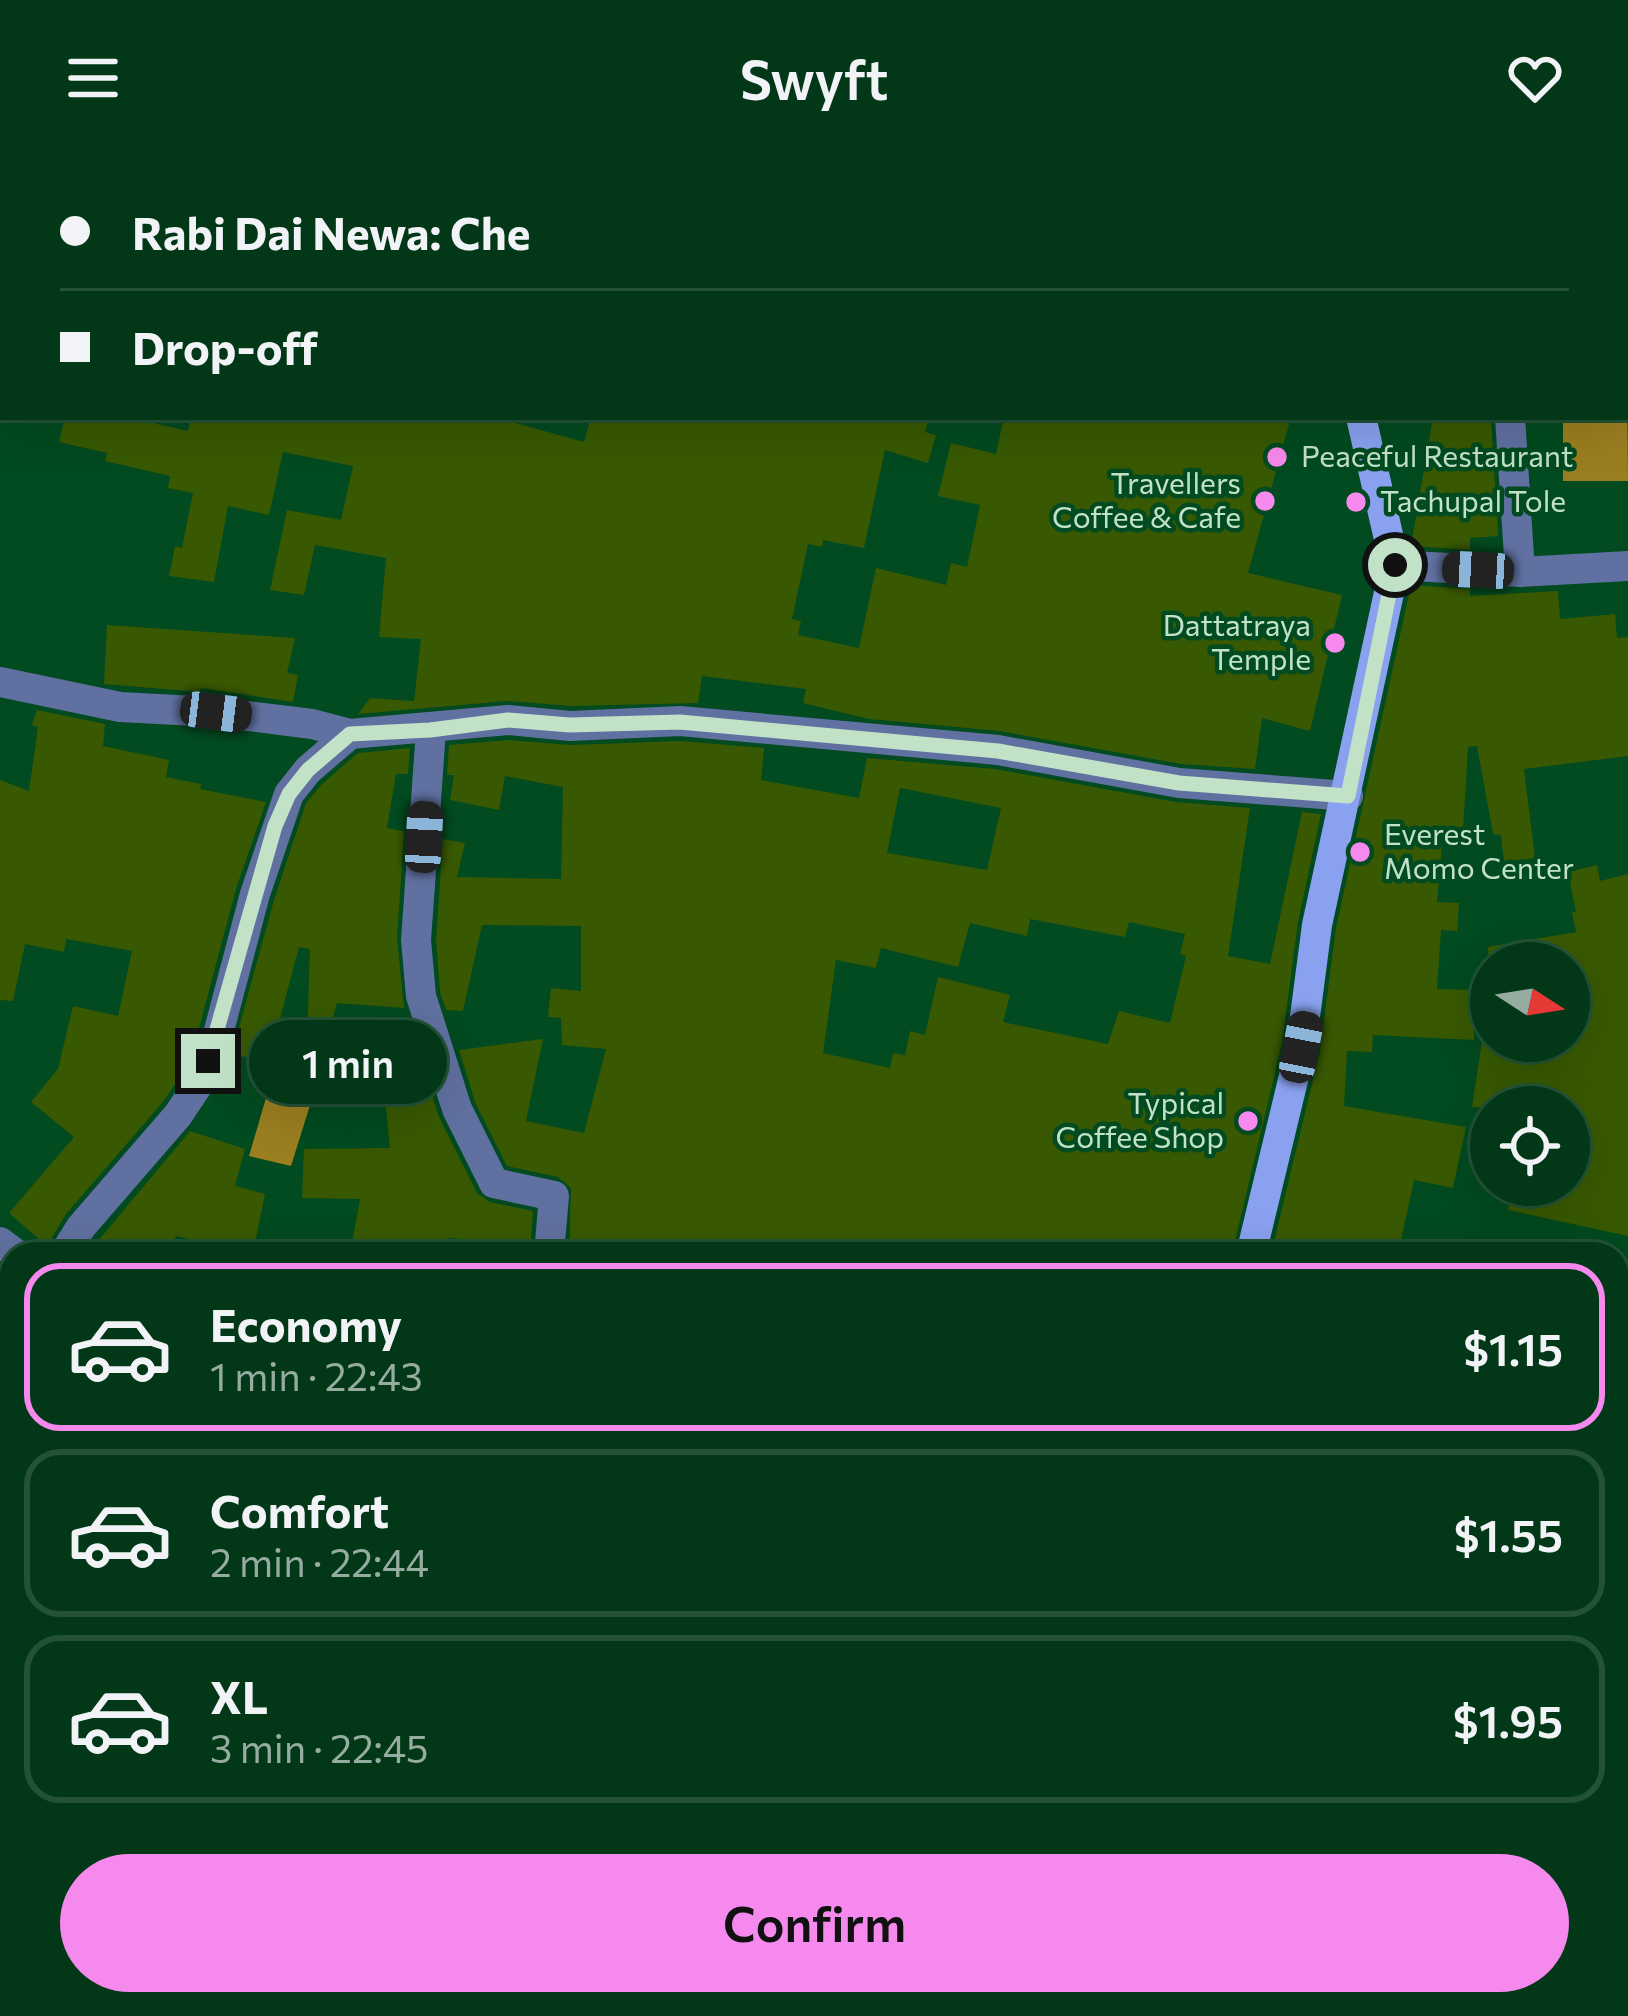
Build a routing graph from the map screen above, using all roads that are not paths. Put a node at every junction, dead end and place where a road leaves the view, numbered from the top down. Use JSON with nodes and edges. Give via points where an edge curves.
{"nodes":[{"id":1,"x":1362,"y":420,"type":"edge"},
{"id":2,"x":1510,"y":420,"type":"edge"},
{"id":3,"x":1395,"y":565,"type":"junction"},
{"id":4,"x":1628,"y":566,"type":"edge"},
{"id":5,"x":1520,"y":572,"type":"junction"},
{"id":6,"x":0,"y":682,"type":"edge"},
{"id":7,"x":430,"y":730,"type":"junction"},
{"id":8,"x":350,"y":734,"type":"junction"},
{"id":9,"x":1348,"y":796,"type":"junction"},
{"id":10,"x":72,"y":1242,"type":"edge"},
{"id":11,"x":550,"y":1242,"type":"edge"},
{"id":12,"x":1253,"y":1242,"type":"edge"}],
"edges":[{"from":1,"to":3,"type":"main road"},
{"from":2,"to":5,"type":"street"},
{"from":3,"to":5,"type":"street"},
{"from":3,"to":9,"type":"main road"},
{"from":4,"to":5,"type":"street"},
{"from":6,"to":8,"type":"street","via":[[120,707],[216,712]]},
{"from":7,"to":8,"type":"street"},
{"from":7,"to":9,"type":"street","via":[[508,720],[680,722],[998,751],[1179,783]]},
{"from":7,"to":11,"type":"street","via":[[416,940],[421,996],[457,1109],[494,1183],[554,1196]]},
{"from":8,"to":10,"type":"street","via":[[308,770],[275,826],[198,1085]]},
{"from":9,"to":12,"type":"main road","via":[[1317,925],[1301,1047]]}]}
